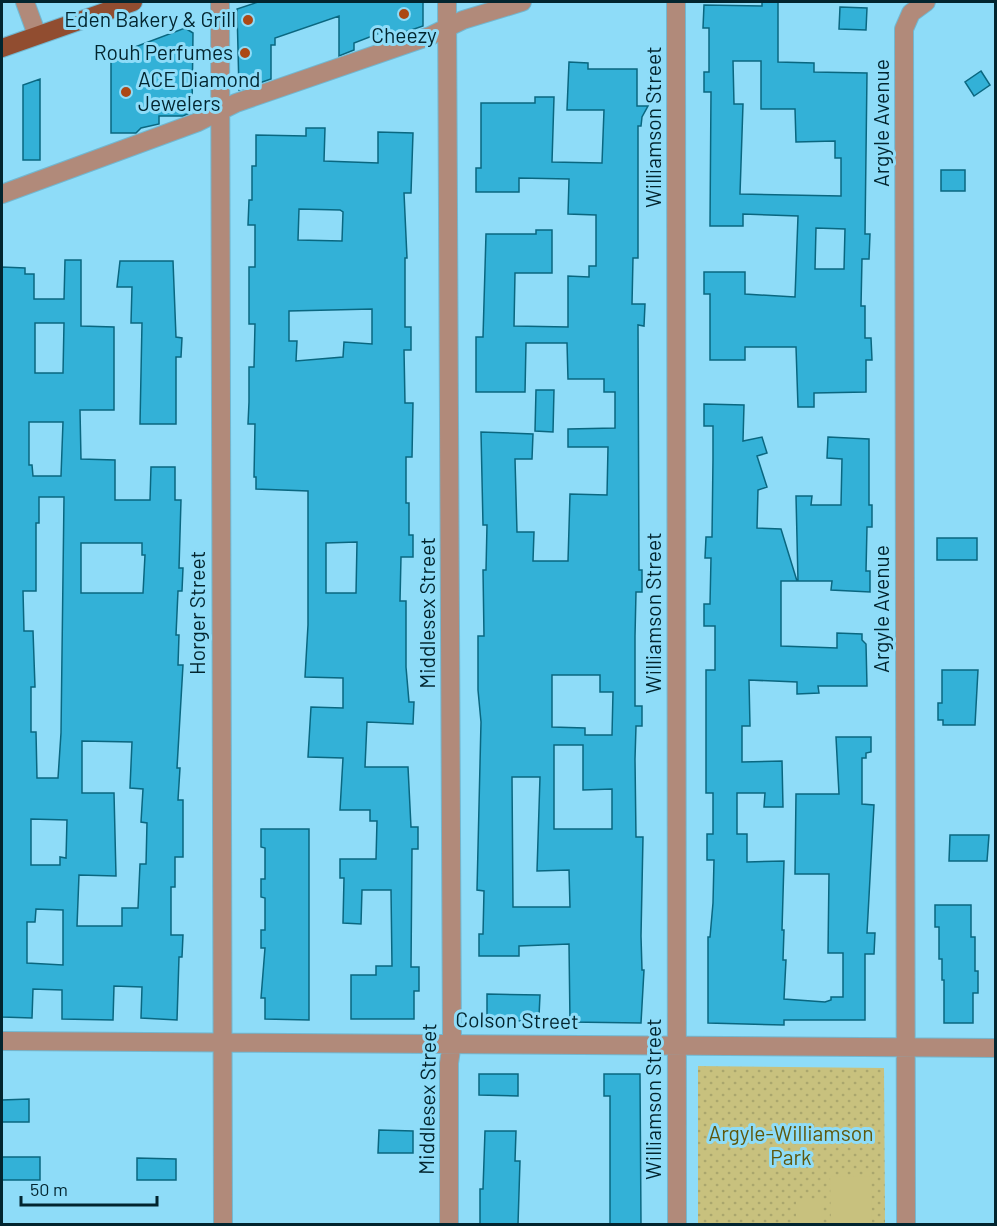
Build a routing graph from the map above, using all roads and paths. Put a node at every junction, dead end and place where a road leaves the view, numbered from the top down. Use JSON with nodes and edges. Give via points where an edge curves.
{"nodes":[{"id":1,"x":25,"y":2,"type":"edge"},
{"id":2,"x":133,"y":2,"type":"edge"},
{"id":3,"x":220,"y":2,"type":"edge"},
{"id":4,"x":447,"y":2,"type":"edge"},
{"id":5,"x":522,"y":2,"type":"edge"},
{"id":6,"x":676,"y":2,"type":"edge"},
{"id":7,"x":920,"y":3,"type":"edge"},
{"id":8,"x":448,"y":28,"type":"junction"},
{"id":9,"x":37,"y":35,"type":"junction"},
{"id":10,"x":2,"y":48,"type":"edge"},
{"id":11,"x":220,"y":111,"type":"junction"},
{"id":12,"x":2,"y":194,"type":"edge"},
{"id":13,"x":2,"y":1041,"type":"edge"},
{"id":14,"x":222,"y":1042,"type":"junction"},
{"id":15,"x":452,"y":1043,"type":"junction"},
{"id":16,"x":677,"y":1045,"type":"junction"},
{"id":17,"x":904,"y":1047,"type":"junction"},
{"id":18,"x":996,"y":1048,"type":"edge"},
{"id":19,"x":223,"y":1224,"type":"edge"},
{"id":20,"x":449,"y":1224,"type":"edge"},
{"id":21,"x":677,"y":1224,"type":"edge"},
{"id":22,"x":906,"y":1224,"type":"edge"}],
"edges":[{"from":1,"to":9,"type":"street"},
{"from":2,"to":9,"type":"main road"},
{"from":3,"to":11,"type":"street","name":"Horger Street"},
{"from":4,"to":8,"type":"street","name":"Middlesex Street"},
{"from":5,"to":8,"type":"street"},
{"from":6,"to":16,"type":"street","name":"Williamson Street"},
{"from":7,"to":17,"type":"street","name":"Argyle Avenue","via":[[904,29]]},
{"from":8,"to":11,"type":"street"},
{"from":8,"to":15,"type":"street","name":"Middlesex Street"},
{"from":9,"to":10,"type":"main road"},
{"from":11,"to":12,"type":"street"},
{"from":11,"to":14,"type":"street","name":"Horger Street"},
{"from":13,"to":14,"type":"street","name":"Colson Street"},
{"from":14,"to":15,"type":"street","name":"Colson Street"},
{"from":14,"to":19,"type":"street","name":"Horger Street"},
{"from":15,"to":16,"type":"street","name":"Colson Street"},
{"from":15,"to":20,"type":"street","name":"Middlesex Street"},
{"from":16,"to":17,"type":"street","name":"Colson Street"},
{"from":16,"to":21,"type":"street","name":"Williamson Street"},
{"from":17,"to":18,"type":"street","name":"Colson Street"},
{"from":17,"to":22,"type":"street","name":"Argyle Avenue"}]}
